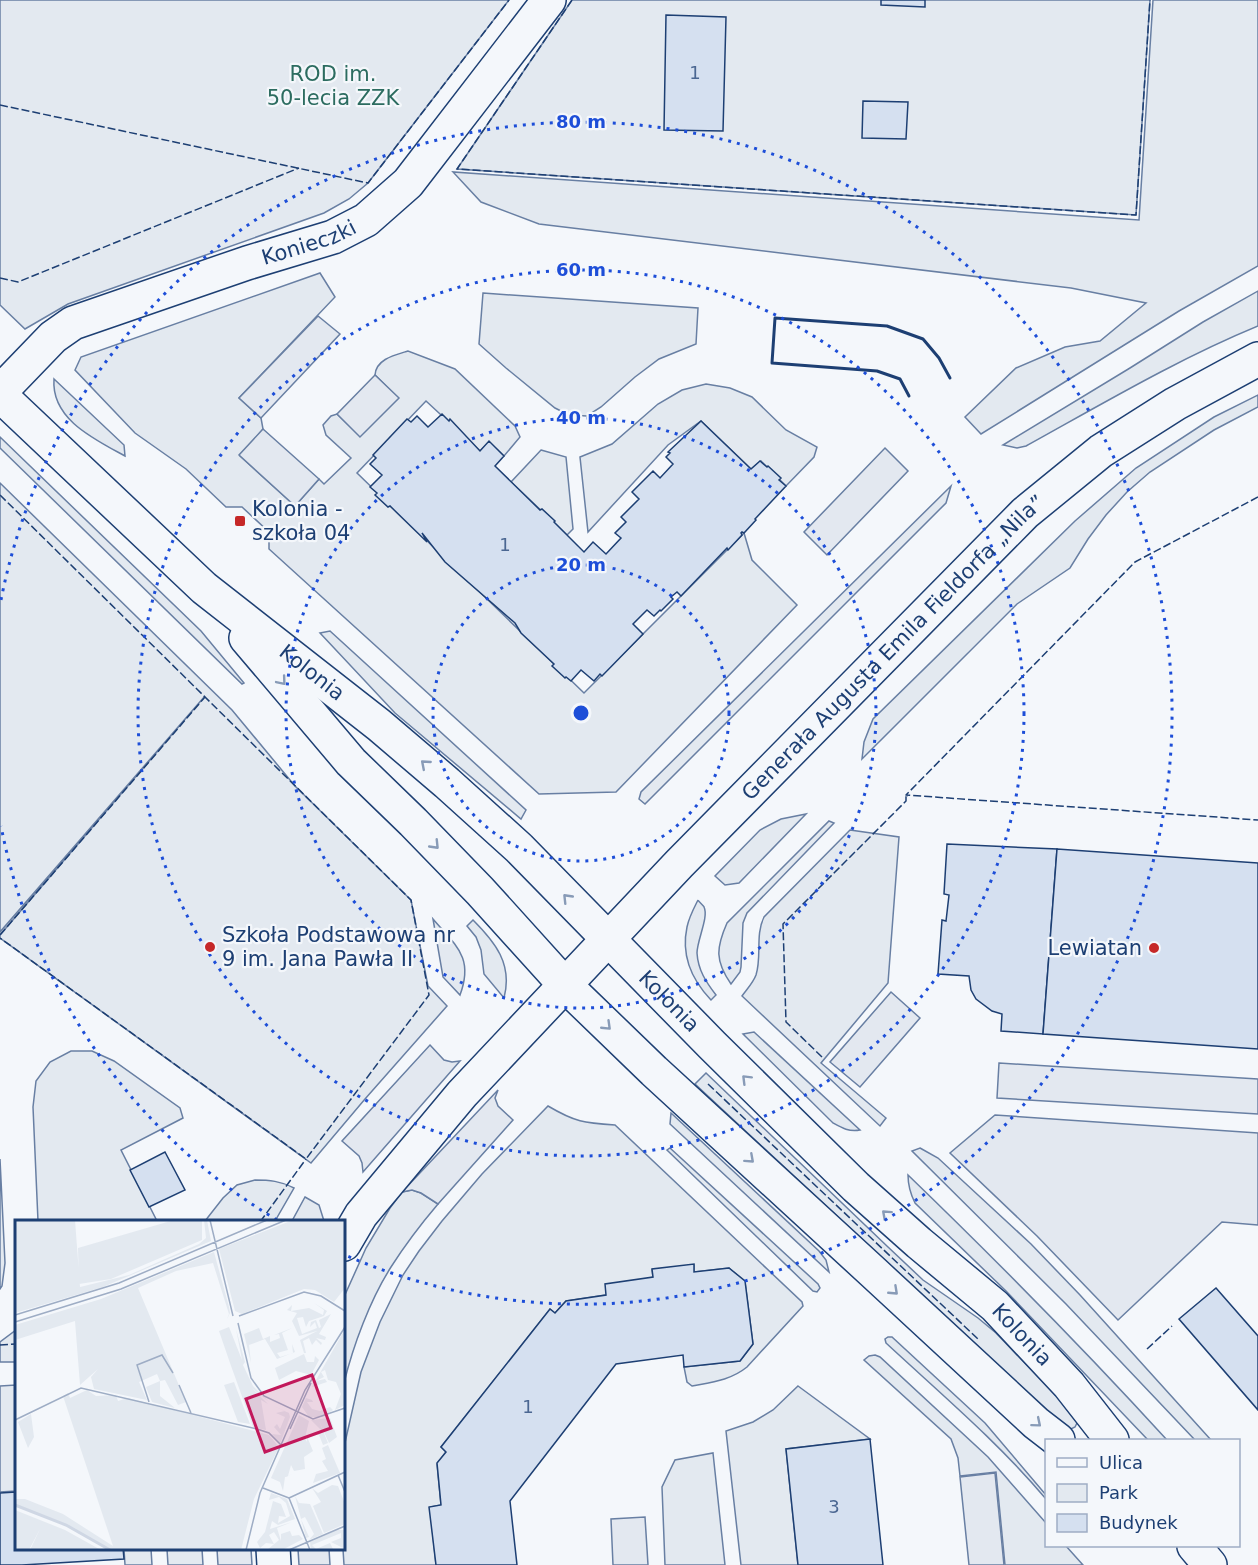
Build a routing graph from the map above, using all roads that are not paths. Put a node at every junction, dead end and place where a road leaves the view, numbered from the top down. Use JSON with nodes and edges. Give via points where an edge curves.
{"nodes":[{"id":1,"x":549,"y":0,"type":"edge"},
{"id":2,"x":1258,"y":359,"type":"edge"},
{"id":3,"x":0,"y":394,"type":"edge"},
{"id":4,"x":204,"y":588,"type":"junction"},
{"id":5,"x":608,"y":940,"type":"junction"},
{"id":6,"x":565,"y":985,"type":"junction"},
{"id":7,"x":345,"y":1242,"type":"edge"},
{"id":8,"x":1057,"y":1439,"type":"edge"},
{"id":9,"x":1111,"y":1439,"type":"edge"},
{"id":10,"x":273,"y":1550,"type":"edge"},
{"id":11,"x":274,"y":1565,"type":"edge"}],
"edges":[{"from":1,"to":3,"type":"street","name":"Konieczki","via":[[408,183],[366,220],[333,237],[247,262],[73,323],[53,338]]},
{"from":2,"to":5,"type":"street","name":"Generała Augusta Emila Fieldorfa „Nila”","via":[[1175,404],[1101,451],[1025,513]]},
{"from":3,"to":4,"type":"street","name":"Kolonia"},
{"from":5,"to":4,"type":"street","name":"Kolonia","one_way":true,"via":[[519,848],[439,776]]},
{"from":4,"to":6,"type":"street","name":"Kolonia","one_way":true,"via":[[351,762],[480,891]]},
{"from":5,"to":6,"type":"street","name":"Generała Augusta Emila Fieldorfa „Nila”"},
{"from":9,"to":5,"type":"street","name":"Kolonia","one_way":true,"via":[[1069,1386],[995,1306],[856,1187]]},
{"from":6,"to":7,"type":"street","name":"Generała Augusta Emila Fieldorfa „Nila”","via":[[462,1094],[361,1215]]},
{"from":6,"to":8,"type":"street","name":"Kolonia","one_way":true},
{"from":10,"to":11,"type":"street"}]}
